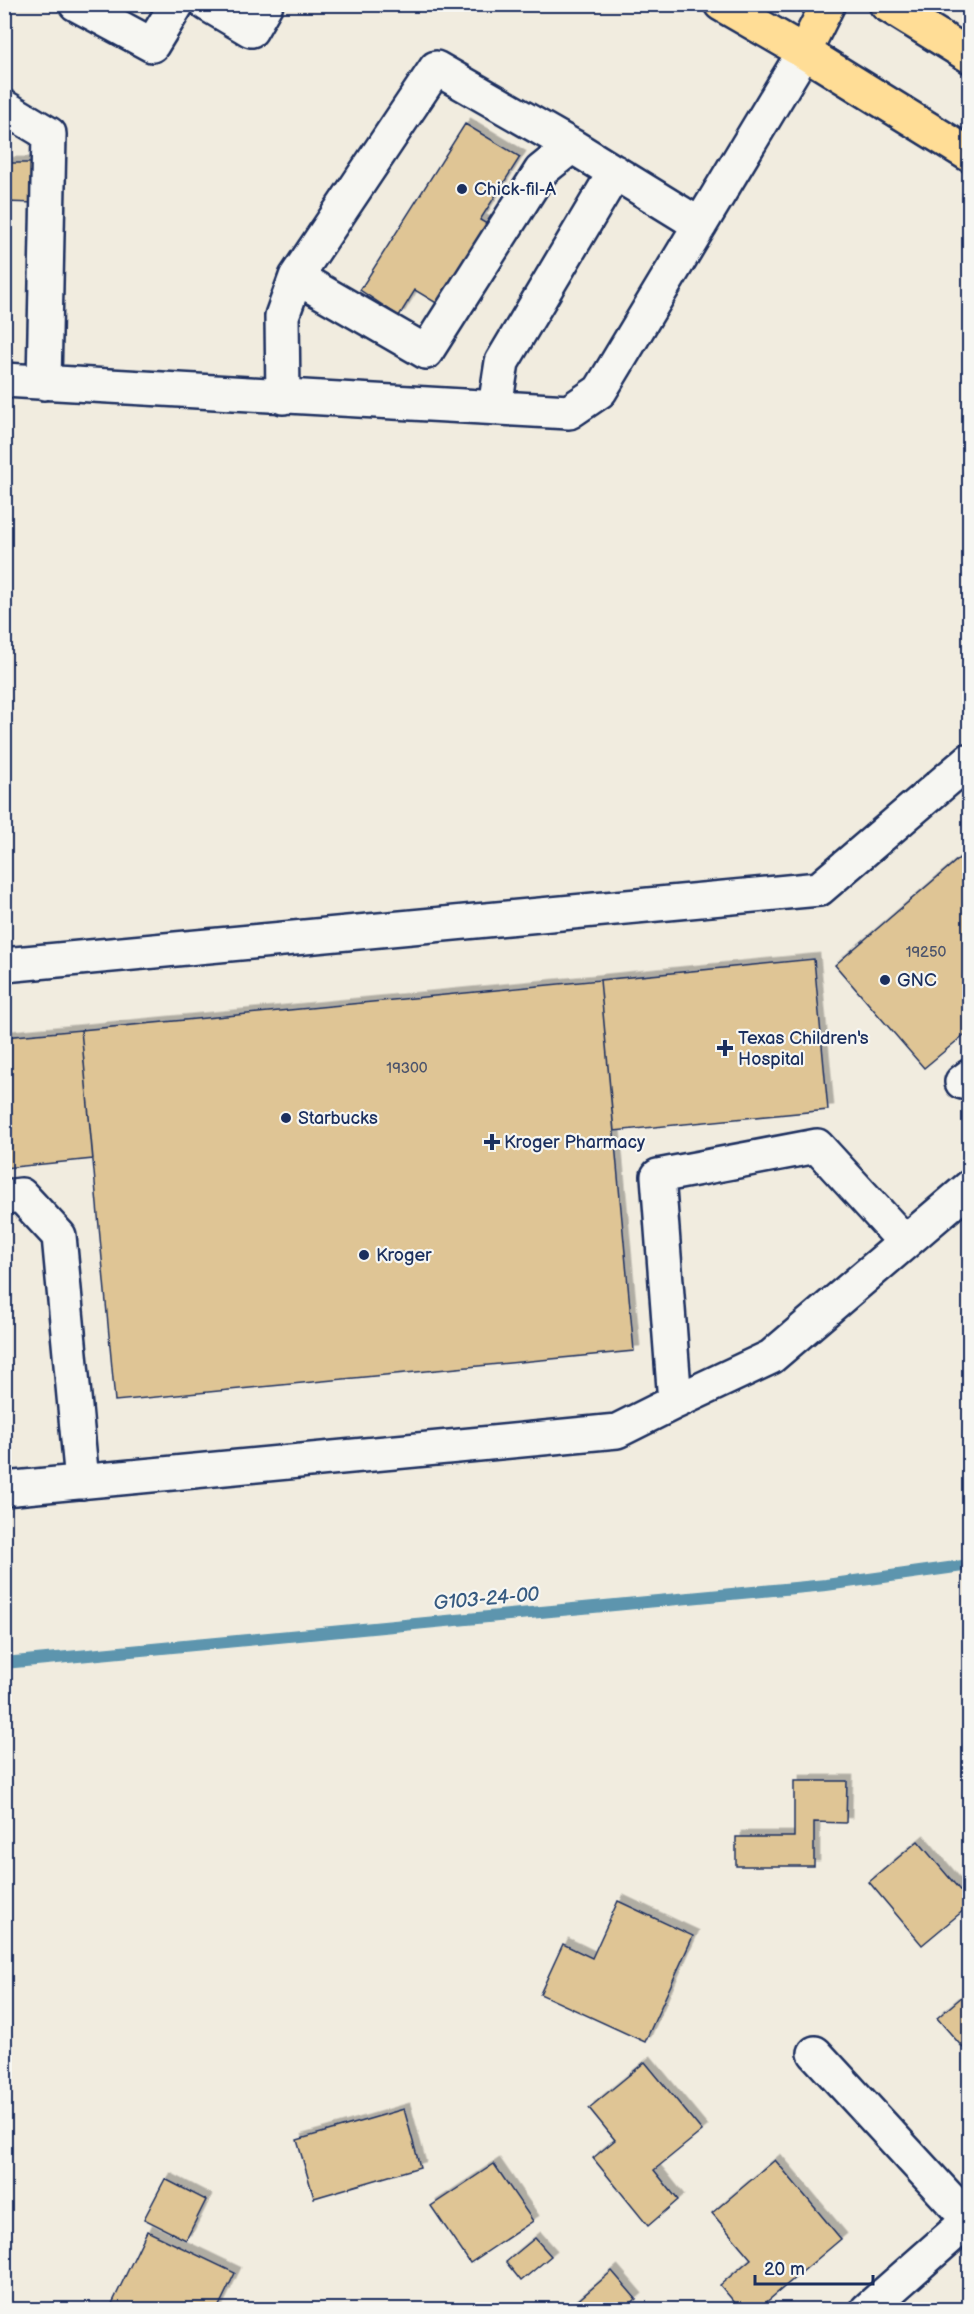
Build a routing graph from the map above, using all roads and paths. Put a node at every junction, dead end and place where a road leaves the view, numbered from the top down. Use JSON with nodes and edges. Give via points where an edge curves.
{"nodes":[{"id":1,"x":76,"y":4,"type":"edge"},
{"id":2,"x":177,"y":4,"type":"edge"},
{"id":3,"x":207,"y":4,"type":"edge"},
{"id":4,"x":266,"y":4,"type":"edge"},
{"id":5,"x":721,"y":4,"type":"edge"},
{"id":6,"x":828,"y":4,"type":"edge"},
{"id":7,"x":886,"y":4,"type":"edge"},
{"id":8,"x":804,"y":52,"type":"junction"},
{"id":9,"x":969,"y":56,"type":"edge"},
{"id":10,"x":4,"y":107,"type":"edge"},
{"id":11,"x":572,"y":146,"type":"junction"},
{"id":12,"x":969,"y":155,"type":"edge"},
{"id":13,"x":615,"y":172,"type":"junction"},
{"id":14,"x":700,"y":225,"type":"junction"},
{"id":15,"x":296,"y":278,"type":"junction"},
{"id":16,"x":4,"y":380,"type":"edge"},
{"id":17,"x":44,"y":383,"type":"junction"},
{"id":18,"x":283,"y":397,"type":"junction"},
{"id":19,"x":495,"y":407,"type":"junction"},
{"id":20,"x":969,"y":759,"type":"edge"},
{"id":21,"x":4,"y":965,"type":"edge"},
{"id":22,"x":969,"y":1187,"type":"edge"},
{"id":23,"x":4,"y":1197,"type":"edge"},
{"id":24,"x":905,"y":1242,"type":"junction"},
{"id":25,"x":675,"y":1402,"type":"junction"},
{"id":26,"x":82,"y":1482,"type":"junction"},
{"id":27,"x":4,"y":1489,"type":"edge"},
{"id":28,"x":815,"y":2053,"type":"dead end"},
{"id":29,"x":969,"y":2220,"type":"edge"},
{"id":30,"x":867,"y":2310,"type":"edge"}],
"edges":[{"from":1,"to":2,"type":"street","via":[[152,45]]},
{"from":3,"to":4,"type":"street","via":[[251,30]]},
{"from":5,"to":8,"type":"main road"},
{"from":6,"to":8,"type":"main road"},
{"from":7,"to":9,"type":"main road"},
{"from":8,"to":12,"type":"main road"},
{"from":8,"to":14,"type":"street"},
{"from":10,"to":17,"type":"street","via":[[49,134]]},
{"from":11,"to":13,"type":"street"},
{"from":11,"to":15,"type":"street","via":[[541,171],[426,352]]},
{"from":11,"to":15,"type":"street","via":[[436,68]]},
{"from":13,"to":14,"type":"street"},
{"from":13,"to":19,"type":"street","via":[[502,362]]},
{"from":14,"to":19,"type":"street","via":[[600,391],[569,411]]},
{"from":15,"to":18,"type":"street","via":[[282,316]]},
{"from":16,"to":17,"type":"street"},
{"from":17,"to":18,"type":"street"},
{"from":18,"to":19,"type":"street"},
{"from":20,"to":21,"type":"street","via":[[819,889]]},
{"from":22,"to":24,"type":"street"},
{"from":23,"to":26,"type":"street","via":[[21,1196],[59,1236]]},
{"from":24,"to":25,"type":"street","via":[[771,1357]]},
{"from":24,"to":25,"type":"street","via":[[817,1146],[658,1176]]},
{"from":25,"to":26,"type":"street","via":[[617,1431]]},
{"from":26,"to":27,"type":"street"},
{"from":28,"to":29,"type":"street"},
{"from":29,"to":30,"type":"street"}]}
